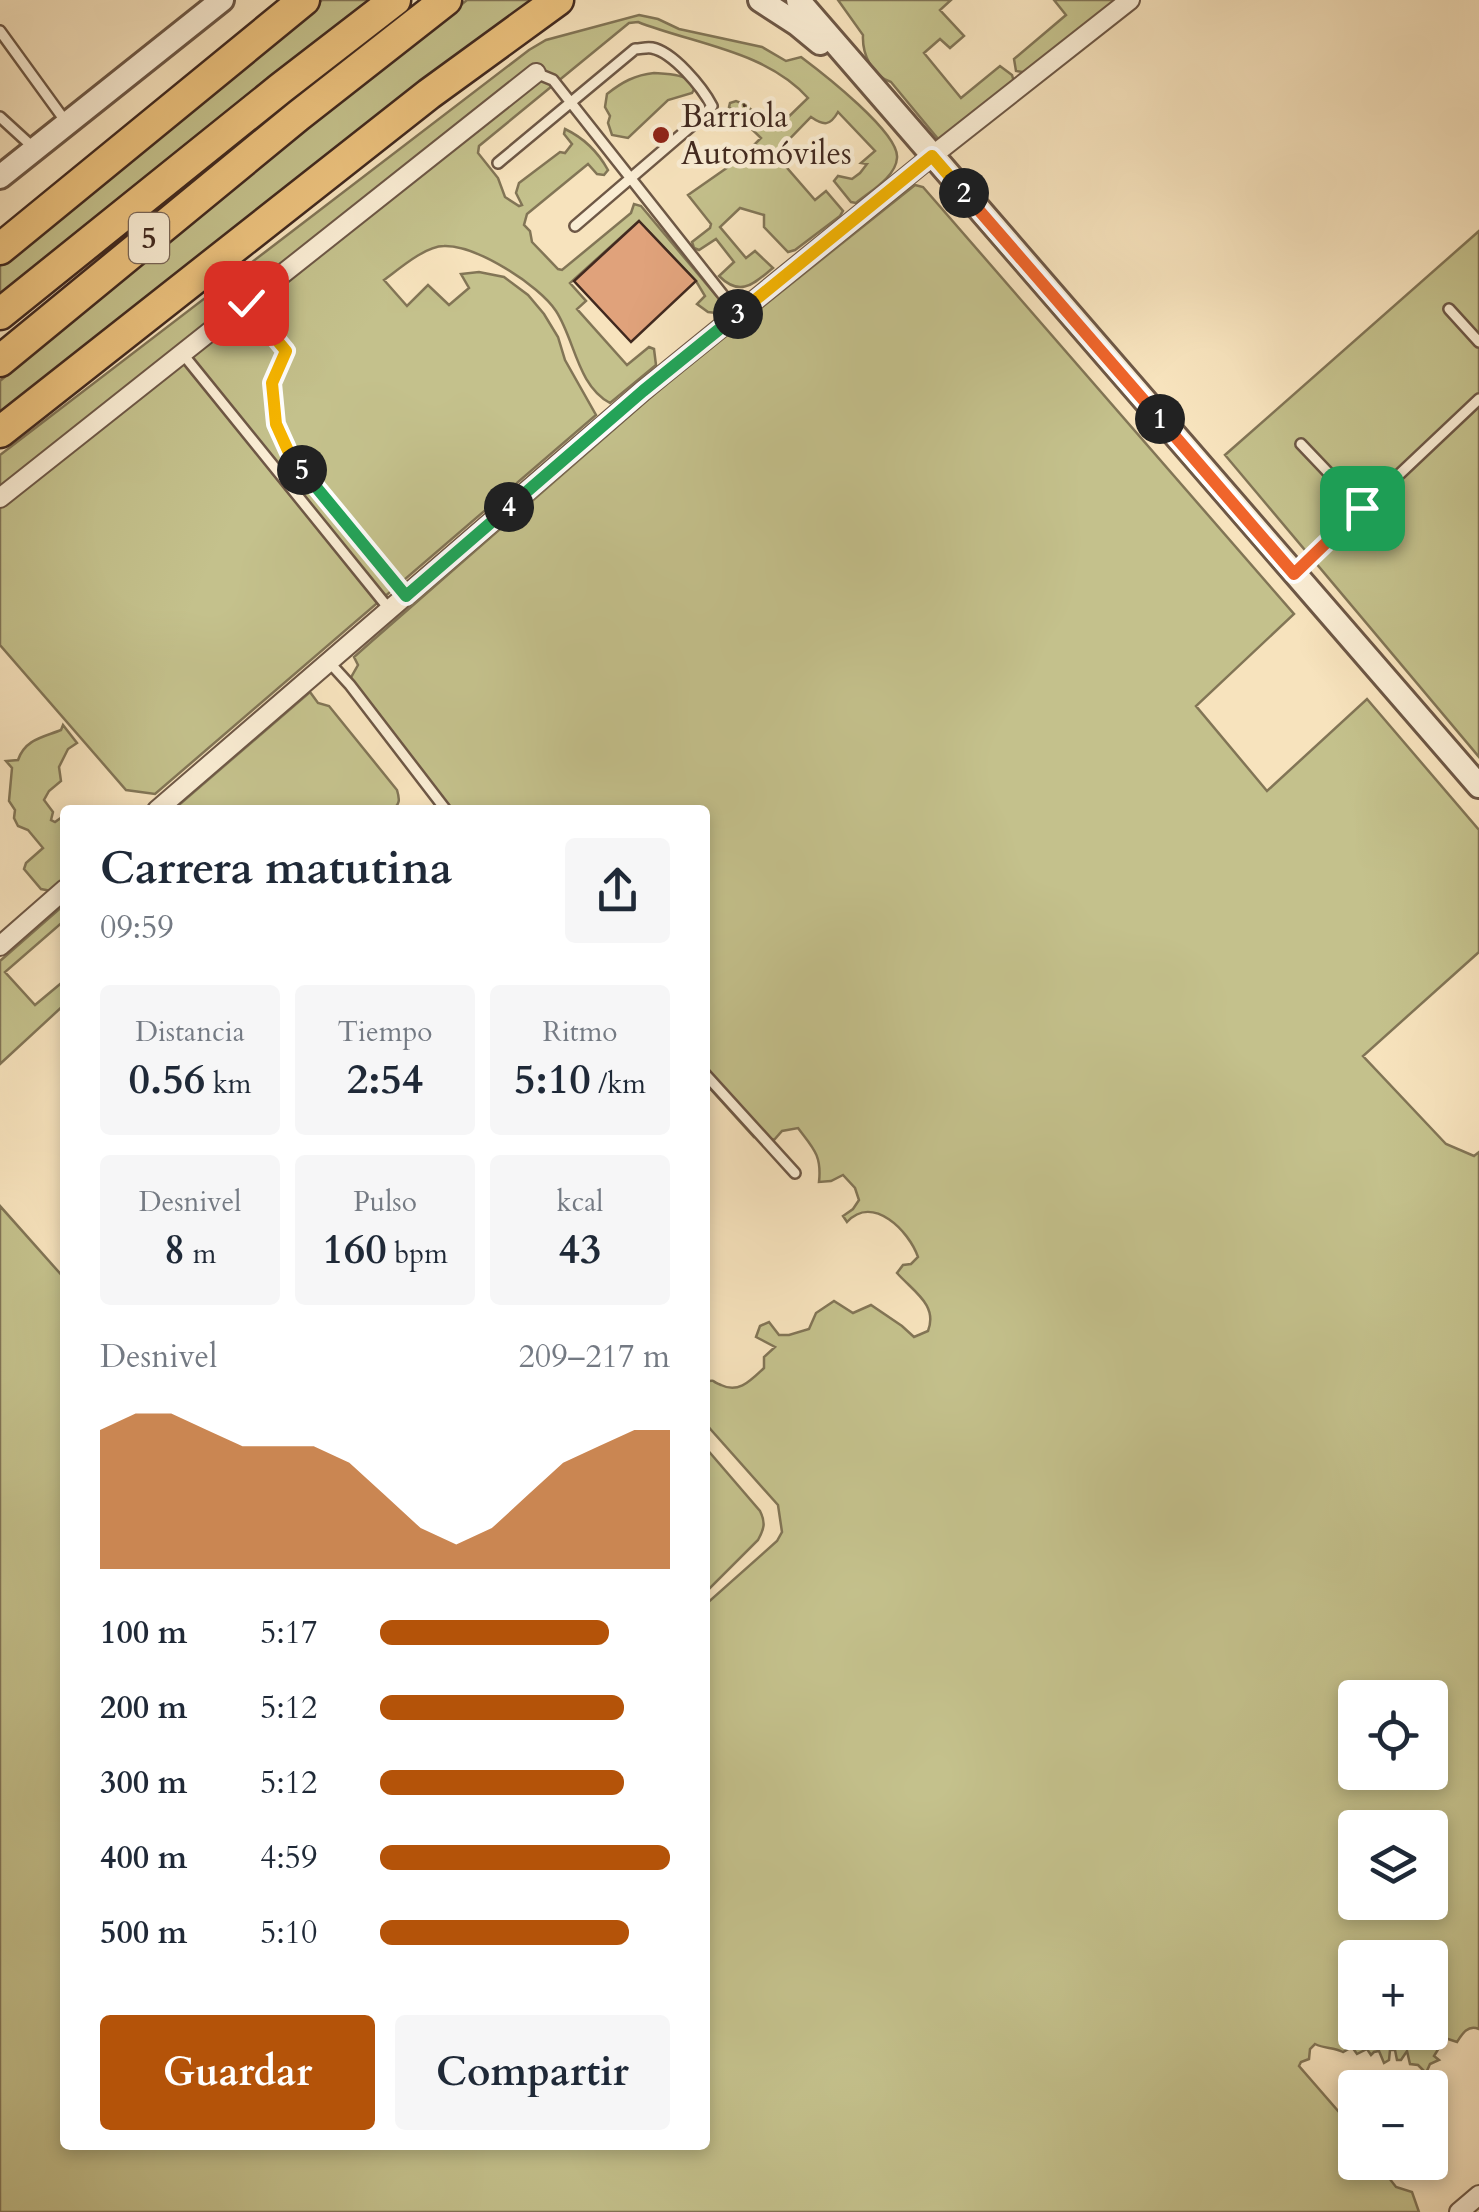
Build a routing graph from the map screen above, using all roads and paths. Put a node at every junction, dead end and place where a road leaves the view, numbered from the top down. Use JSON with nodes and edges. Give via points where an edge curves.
{"nodes":[{"id":1,"x":222,"y":0,"type":"edge"},
{"id":2,"x":304,"y":0,"type":"edge"},
{"id":3,"x":396,"y":0,"type":"edge"},
{"id":4,"x":446,"y":0,"type":"edge"},
{"id":5,"x":558,"y":0,"type":"edge"},
{"id":6,"x":760,"y":0,"type":"edge"},
{"id":7,"x":798,"y":0,"type":"edge"},
{"id":8,"x":1130,"y":0,"type":"edge"},
{"id":9,"x":0,"y":32,"type":"edge"},
{"id":10,"x":536,"y":74,"type":"joint"},
{"id":11,"x":866,"y":80,"type":"junction"},
{"id":12,"x":570,"y":102,"type":"junction"},
{"id":13,"x":0,"y":118,"type":"edge"},
{"id":14,"x":67,"y":123,"type":"junction"},
{"id":15,"x":35,"y":149,"type":"junction"},
{"id":16,"x":932,"y":156,"type":"junction"},
{"id":17,"x":498,"y":163,"type":"dead end"},
{"id":18,"x":0,"y":177,"type":"edge"},
{"id":19,"x":630,"y":178,"type":"junction"},
{"id":20,"x":576,"y":226,"type":"dead end"},
{"id":21,"x":0,"y":249,"type":"edge"},
{"id":22,"x":246,"y":303,"type":"junction"},
{"id":23,"x":1449,"y":309,"type":"dead end"},
{"id":24,"x":0,"y":314,"type":"edge"},
{"id":25,"x":738,"y":314,"type":"junction"},
{"id":26,"x":1479,"y":342,"type":"edge"},
{"id":27,"x":182,"y":353,"type":"junction"},
{"id":28,"x":0,"y":361,"type":"edge"},
{"id":29,"x":1479,"y":399,"type":"edge"},
{"id":30,"x":0,"y":432,"type":"edge"},
{"id":31,"x":1301,"y":444,"type":"dead end"},
{"id":32,"x":0,"y":498,"type":"edge"},
{"id":33,"x":1362,"y":508,"type":"junction"},
{"id":34,"x":1294,"y":574,"type":"junction"},
{"id":35,"x":406,"y":596,"type":"junction"},
{"id":36,"x":390,"y":610,"type":"junction"},
{"id":37,"x":329,"y":662,"type":"junction"},
{"id":38,"x":1479,"y":786,"type":"edge"},
{"id":39,"x":163,"y":805,"type":"edge"},
{"id":40,"x":442,"y":805,"type":"edge"},
{"id":41,"x":60,"y":893,"type":"edge"},
{"id":42,"x":0,"y":946,"type":"edge"},
{"id":43,"x":710,"y":1080,"type":"edge"},
{"id":44,"x":795,"y":1173,"type":"dead end"},
{"id":45,"x":1479,"y":2194,"type":"edge"},
{"id":46,"x":1459,"y":2212,"type":"edge"}],
"edges":[{"from":1,"to":14,"type":"street"},
{"from":2,"to":21,"type":"highway"},
{"from":3,"to":24,"type":"highway","number":"5"},
{"from":4,"to":28,"type":"highway","number":"5"},
{"from":5,"to":30,"type":"highway"},
{"from":6,"to":11,"type":"street"},
{"from":7,"to":11,"type":"street"},
{"from":8,"to":16,"type":"street"},
{"from":9,"to":14,"type":"lane"},
{"from":10,"to":12,"type":"lane","via":[[553,80]]},
{"from":10,"to":22,"type":"street"},
{"from":11,"to":16,"type":"street"},
{"from":12,"to":17,"type":"lane"},
{"from":12,"to":19,"type":"lane"},
{"from":12,"to":19,"type":"lane","via":[[635,49],[655,48],[703,89],[712,106]]},
{"from":13,"to":15,"type":"lane"},
{"from":14,"to":15,"type":"street"},
{"from":15,"to":18,"type":"street"},
{"from":16,"to":25,"type":"street"},
{"from":16,"to":34,"type":"street"},
{"from":19,"to":20,"type":"lane"},
{"from":19,"to":25,"type":"lane"},
{"from":22,"to":27,"type":"street"},
{"from":22,"to":35,"type":"lane","via":[[286,351],[272,383],[276,424],[290,455]]},
{"from":23,"to":26,"type":"lane"},
{"from":25,"to":35,"type":"street"},
{"from":27,"to":32,"type":"street"},
{"from":27,"to":36,"type":"lane"},
{"from":29,"to":33,"type":"lane"},
{"from":31,"to":33,"type":"lane"},
{"from":33,"to":34,"type":"lane"},
{"from":34,"to":38,"type":"street"},
{"from":35,"to":36,"type":"street"},
{"from":36,"to":37,"type":"street"},
{"from":37,"to":39,"type":"street"},
{"from":37,"to":40,"type":"lane"},
{"from":41,"to":42,"type":"street"},
{"from":43,"to":44,"type":"lane"},
{"from":45,"to":46,"type":"street"}]}
